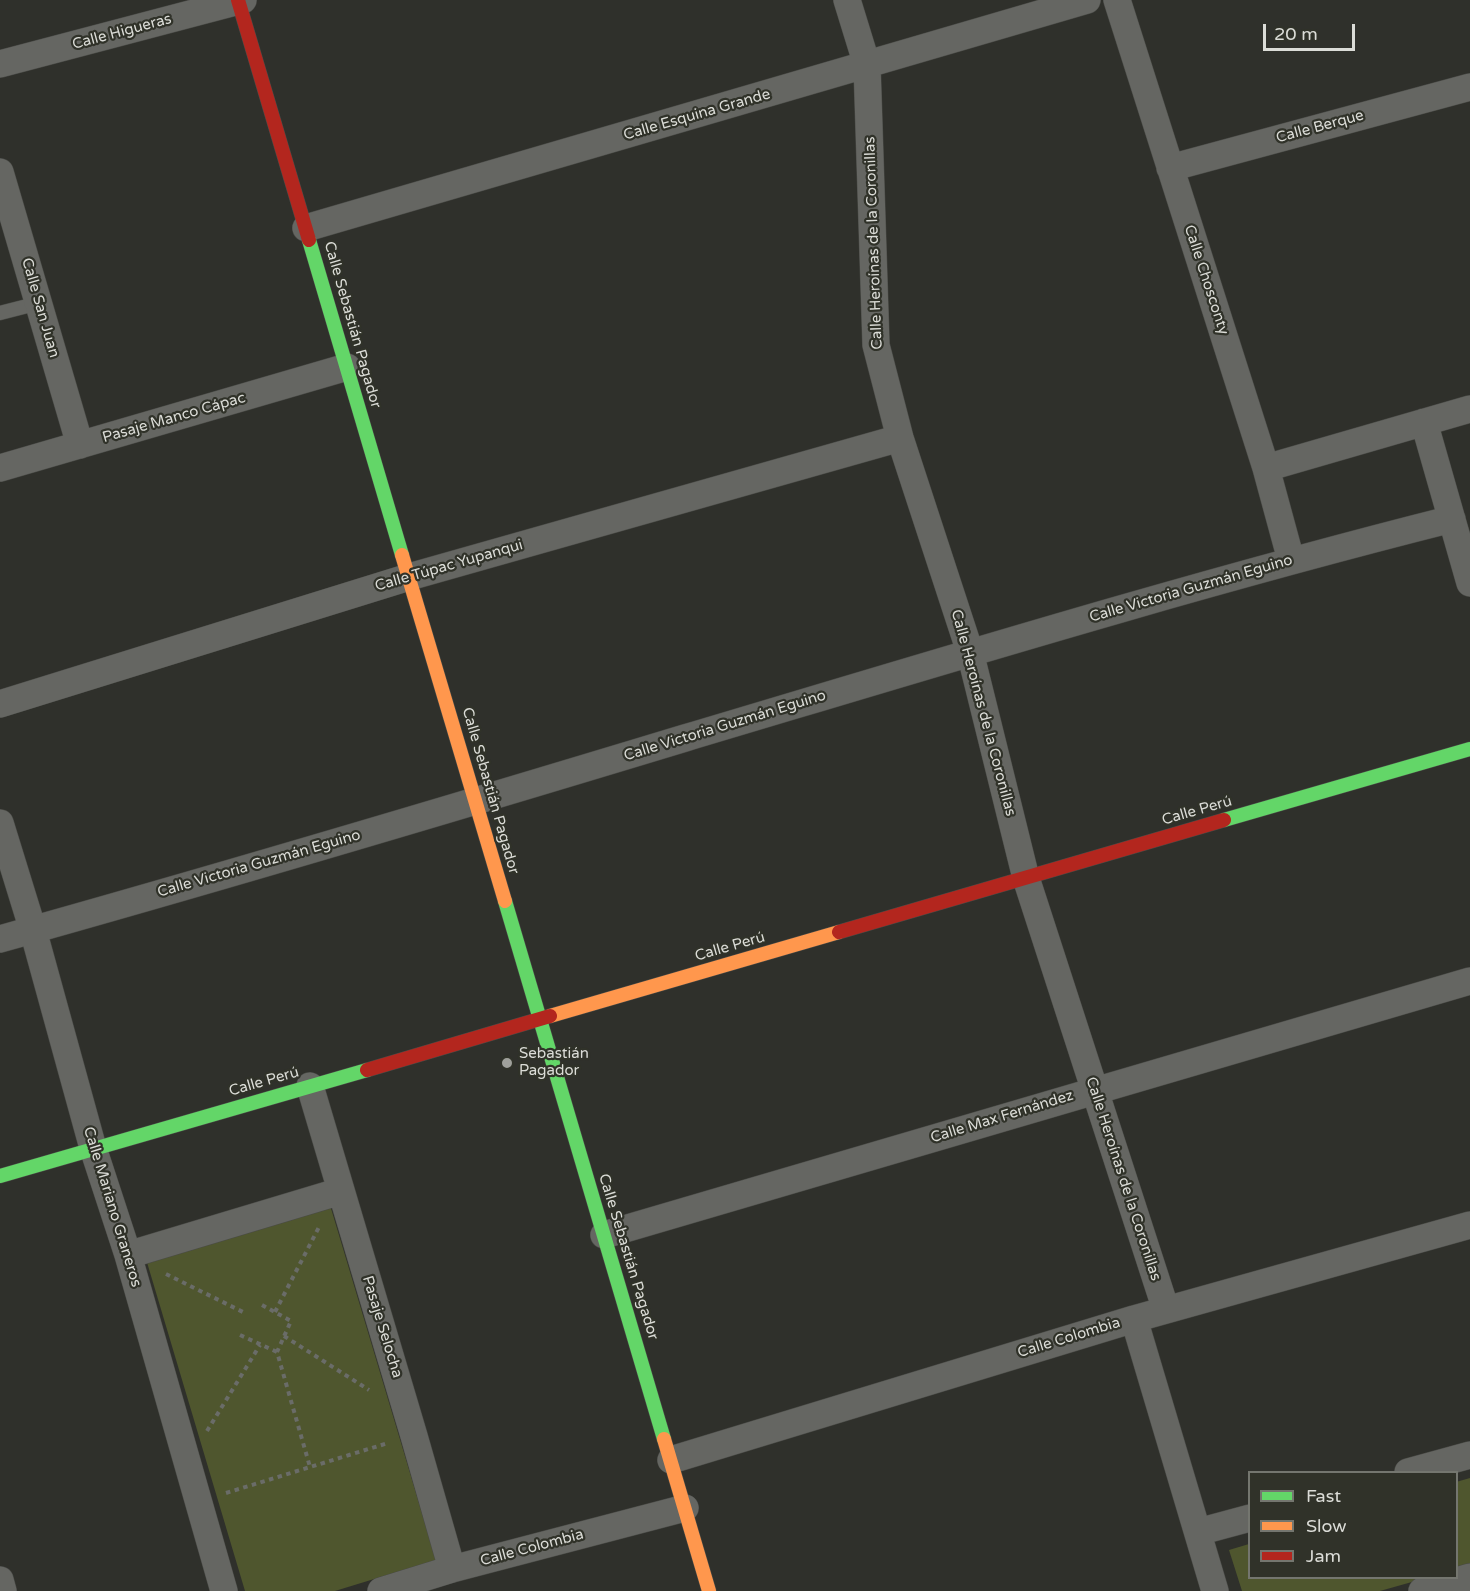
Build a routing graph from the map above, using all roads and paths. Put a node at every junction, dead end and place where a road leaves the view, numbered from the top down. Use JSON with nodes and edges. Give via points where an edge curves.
{"nodes":[{"id":1,"x":240,"y":0,"type":"edge"},
{"id":2,"x":847,"y":0,"type":"edge"},
{"id":3,"x":1087,"y":0,"type":"edge"},
{"id":4,"x":1117,"y":0,"type":"edge"},
{"id":5,"x":0,"y":64,"type":"edge"},
{"id":6,"x":867,"y":65,"type":"junction"},
{"id":7,"x":1470,"y":87,"type":"edge"},
{"id":8,"x":1170,"y":168,"type":"junction"},
{"id":9,"x":0,"y":172,"type":"edge"},
{"id":10,"x":306,"y":228,"type":"junction"},
{"id":11,"x":39,"y":303,"type":"junction"},
{"id":12,"x":0,"y":313,"type":"edge"},
{"id":13,"x":347,"y":367,"type":"junction"},
{"id":14,"x":1470,"y":409,"type":"edge"},
{"id":15,"x":1424,"y":422,"type":"junction"},
{"id":16,"x":900,"y":438,"type":"junction"},
{"id":17,"x":80,"y":445,"type":"junction"},
{"id":18,"x":0,"y":468,"type":"edge"},
{"id":19,"x":1266,"y":468,"type":"junction"},
{"id":20,"x":1452,"y":519,"type":"junction"},
{"id":21,"x":1291,"y":560,"type":"junction"},
{"id":22,"x":409,"y":577,"type":"junction"},
{"id":23,"x":1470,"y":583,"type":"edge"},
{"id":24,"x":970,"y":652,"type":"junction"},
{"id":25,"x":0,"y":704,"type":"edge"},
{"id":26,"x":1470,"y":749,"type":"edge"},
{"id":27,"x":476,"y":801,"type":"junction"},
{"id":28,"x":0,"y":824,"type":"edge"},
{"id":29,"x":1026,"y":878,"type":"junction"},
{"id":30,"x":33,"y":930,"type":"junction"},
{"id":31,"x":0,"y":939,"type":"edge"},
{"id":32,"x":1470,"y":981,"type":"edge"},
{"id":33,"x":540,"y":1019,"type":"junction"},
{"id":34,"x":309,"y":1086,"type":"junction"},
{"id":35,"x":1094,"y":1090,"type":"junction"},
{"id":36,"x":93,"y":1148,"type":"junction"},
{"id":37,"x":0,"y":1176,"type":"edge"},
{"id":38,"x":341,"y":1191,"type":"junction"},
{"id":39,"x":1470,"y":1225,"type":"edge"},
{"id":40,"x":604,"y":1235,"type":"junction"},
{"id":41,"x":128,"y":1255,"type":"junction"},
{"id":42,"x":262,"y":1305,"type":"dead end"},
{"id":43,"x":1166,"y":1310,"type":"junction"},
{"id":44,"x":243,"y":1312,"type":"dead end"},
{"id":45,"x":275,"y":1312,"type":"junction"},
{"id":46,"x":1134,"y":1318,"type":"junction"},
{"id":47,"x":240,"y":1335,"type":"dead end"},
{"id":48,"x":284,"y":1336,"type":"junction"},
{"id":49,"x":260,"y":1345,"type":"junction"},
{"id":50,"x":276,"y":1352,"type":"junction"},
{"id":51,"x":370,"y":1390,"type":"dead end"},
{"id":52,"x":207,"y":1433,"type":"dead end"},
{"id":53,"x":414,"y":1436,"type":"junction"},
{"id":54,"x":1470,"y":1455,"type":"edge"},
{"id":55,"x":670,"y":1460,"type":"junction"},
{"id":56,"x":310,"y":1467,"type":"junction"},
{"id":57,"x":1415,"y":1471,"type":"edge"},
{"id":58,"x":199,"y":1502,"type":"junction"},
{"id":59,"x":685,"y":1508,"type":"junction"},
{"id":60,"x":1248,"y":1519,"type":"edge"},
{"id":61,"x":1198,"y":1532,"type":"junction"},
{"id":62,"x":452,"y":1569,"type":"junction"},
{"id":63,"x":1470,"y":1577,"type":"edge"},
{"id":64,"x":0,"y":1580,"type":"edge"},
{"id":65,"x":3,"y":1591,"type":"edge"},
{"id":66,"x":224,"y":1591,"type":"edge"},
{"id":67,"x":381,"y":1591,"type":"edge"},
{"id":68,"x":709,"y":1591,"type":"edge"},
{"id":69,"x":1215,"y":1591,"type":"edge"},
{"id":70,"x":1422,"y":1591,"type":"edge"}],
"edges":[{"from":1,"to":5,"type":"street","name":"Calle Higueras"},
{"from":1,"to":10,"type":"main road","name":"Calle Sebastián Pagador"},
{"from":2,"to":6,"type":"street","name":"Calle Heroínas de la Coronillas"},
{"from":3,"to":6,"type":"street","name":"Calle Esquina Grande"},
{"from":4,"to":8,"type":"street","name":"Calle Chosconty"},
{"from":6,"to":10,"type":"street","name":"Calle Esquina Grande"},
{"from":6,"to":16,"type":"street","name":"Calle Heroínas de la Coronillas","via":[[876,345]]},
{"from":7,"to":8,"type":"street","name":"Calle Berque"},
{"from":8,"to":19,"type":"street","name":"Calle Chosconty"},
{"from":9,"to":11,"type":"street","name":"Calle San Juan"},
{"from":10,"to":13,"type":"main road","name":"Calle Sebastián Pagador"},
{"from":11,"to":12,"type":"lane"},
{"from":11,"to":17,"type":"street","name":"Calle San Juan"},
{"from":13,"to":17,"type":"street","name":"Pasaje Manco Cápac"},
{"from":13,"to":22,"type":"main road","name":"Calle Sebastián Pagador"},
{"from":14,"to":15,"type":"street"},
{"from":15,"to":19,"type":"street"},
{"from":15,"to":20,"type":"street"},
{"from":16,"to":22,"type":"street","name":"Calle Túpac Yupanqui"},
{"from":16,"to":24,"type":"street","name":"Calle Heroínas de la Coronillas"},
{"from":17,"to":18,"type":"street","name":"Pasaje Manco Cápac"},
{"from":19,"to":21,"type":"street","name":"Calle Chosconty"},
{"from":20,"to":21,"type":"street","name":"Calle Victoria Guzmán Eguino"},
{"from":20,"to":23,"type":"street"},
{"from":21,"to":24,"type":"street","name":"Calle Victoria Guzmán Eguino"},
{"from":22,"to":25,"type":"street","name":"Calle Túpac Yupanqui"},
{"from":22,"to":27,"type":"main road","name":"Calle Sebastián Pagador"},
{"from":24,"to":27,"type":"street","name":"Calle Victoria Guzmán Eguino"},
{"from":24,"to":29,"type":"street","name":"Calle Heroínas de la Coronillas"},
{"from":26,"to":29,"type":"main road","name":"Calle Perú"},
{"from":27,"to":30,"type":"street","name":"Calle Victoria Guzmán Eguino"},
{"from":27,"to":33,"type":"main road","name":"Calle Sebastián Pagador"},
{"from":28,"to":30,"type":"street","name":"Calle Mariano Graneros"},
{"from":29,"to":33,"type":"main road","name":"Calle Perú"},
{"from":29,"to":35,"type":"street","name":"Calle Heroínas de la Coronillas"},
{"from":30,"to":31,"type":"street","name":"Calle Victoria Guzmán Eguino"},
{"from":30,"to":36,"type":"street","name":"Calle Mariano Graneros"},
{"from":32,"to":35,"type":"street","name":"Calle Max Fernández"},
{"from":33,"to":34,"type":"main road","name":"Calle Perú"},
{"from":33,"to":40,"type":"main road","name":"Calle Sebastián Pagador"},
{"from":34,"to":36,"type":"main road","name":"Calle Perú"},
{"from":34,"to":38,"type":"street","name":"Pasaje Selocha"},
{"from":35,"to":40,"type":"street","name":"Calle Max Fernández"},
{"from":35,"to":43,"type":"street","name":"Calle Heroínas de la Coronillas"},
{"from":36,"to":37,"type":"main road","name":"Calle Perú"},
{"from":36,"to":41,"type":"street","name":"Calle Mariano Graneros"},
{"from":38,"to":41,"type":"street"},
{"from":38,"to":45,"type":"path","via":[[330,1204]]},
{"from":38,"to":53,"type":"street","name":"Pasaje Selocha"},
{"from":39,"to":43,"type":"street","name":"Calle Colombia"},
{"from":40,"to":55,"type":"main road","name":"Calle Sebastián Pagador"},
{"from":41,"to":44,"type":"path"},
{"from":41,"to":58,"type":"street","name":"Calle Mariano Graneros"},
{"from":42,"to":45,"type":"path"},
{"from":43,"to":46,"type":"street","name":"Calle Colombia"},
{"from":45,"to":48,"type":"path","via":[[291,1321]]},
{"from":46,"to":55,"type":"street","name":"Calle Colombia"},
{"from":46,"to":61,"type":"street"},
{"from":47,"to":49,"type":"path"},
{"from":48,"to":50,"type":"path"},
{"from":48,"to":51,"type":"path"},
{"from":49,"to":50,"type":"path"},
{"from":49,"to":52,"type":"path"},
{"from":50,"to":56,"type":"path"},
{"from":53,"to":56,"type":"path"},
{"from":53,"to":62,"type":"street","name":"Pasaje Selocha"},
{"from":54,"to":57,"type":"street"},
{"from":55,"to":59,"type":"main road","name":"Calle Sebastián Pagador"},
{"from":56,"to":58,"type":"path"},
{"from":58,"to":66,"type":"street","name":"Calle Mariano Graneros"},
{"from":59,"to":62,"type":"street","name":"Calle Colombia"},
{"from":59,"to":68,"type":"main road","name":"Calle Sebastián Pagador"},
{"from":60,"to":61,"type":"street"},
{"from":61,"to":69,"type":"street"},
{"from":62,"to":67,"type":"street","name":"Calle Colombia"},
{"from":63,"to":70,"type":"street"},
{"from":64,"to":65,"type":"street"}]}
